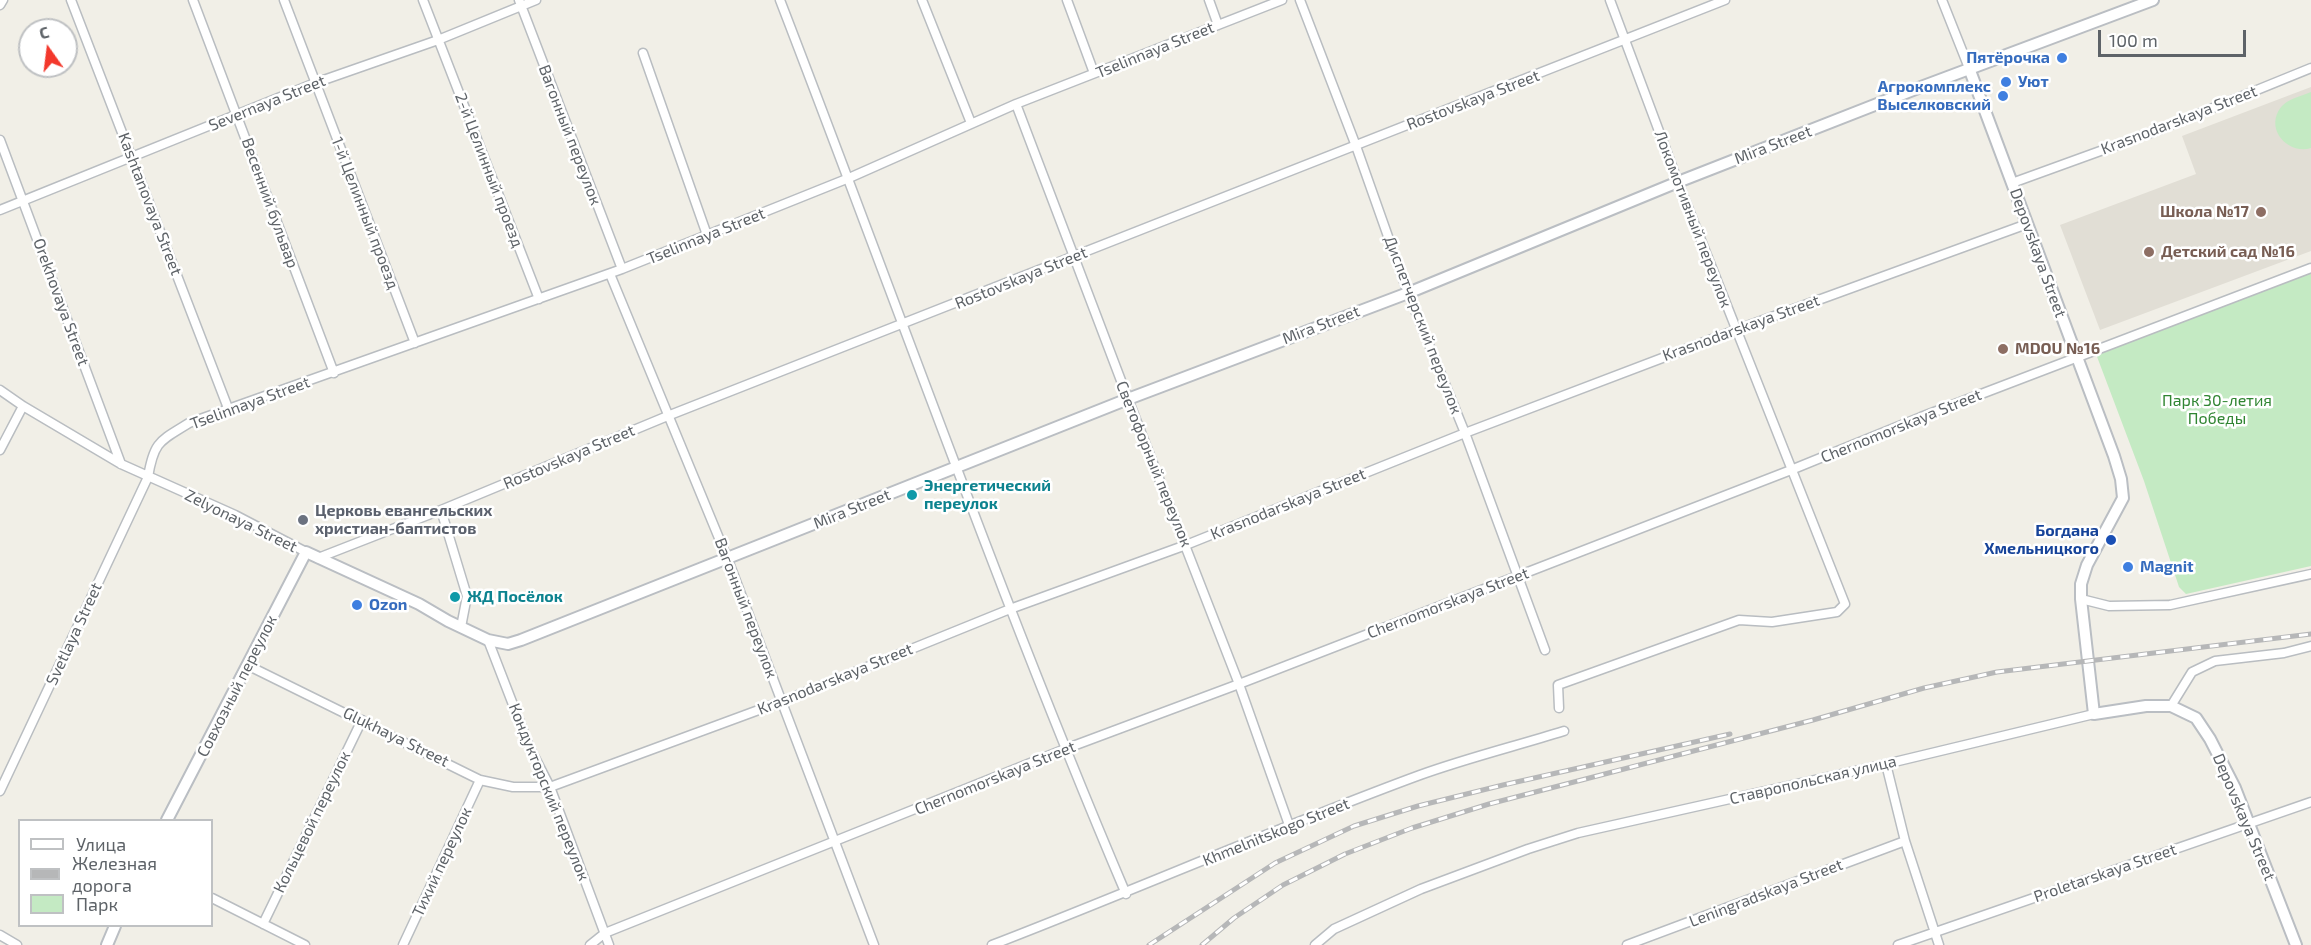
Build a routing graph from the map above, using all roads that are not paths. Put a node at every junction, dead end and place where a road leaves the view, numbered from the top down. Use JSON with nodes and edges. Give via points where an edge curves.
{"nodes":[{"id":1,"x":3,"y":0,"type":"edge"},
{"id":2,"x":70,"y":0,"type":"edge"},
{"id":3,"x":193,"y":0,"type":"edge"},
{"id":4,"x":284,"y":0,"type":"edge"},
{"id":5,"x":423,"y":0,"type":"edge"},
{"id":6,"x":536,"y":0,"type":"edge"},
{"id":7,"x":780,"y":0,"type":"edge"},
{"id":8,"x":922,"y":0,"type":"edge"},
{"id":9,"x":1067,"y":0,"type":"edge"},
{"id":10,"x":1209,"y":0,"type":"edge"},
{"id":11,"x":1282,"y":0,"type":"edge"},
{"id":12,"x":1300,"y":0,"type":"edge"},
{"id":13,"x":1611,"y":0,"type":"edge"},
{"id":14,"x":1725,"y":0,"type":"edge"},
{"id":15,"x":1942,"y":0,"type":"edge"},
{"id":16,"x":2153,"y":0,"type":"edge"},
{"id":17,"x":520,"y":3,"type":"edge"},
{"id":18,"x":0,"y":5,"type":"edge"},
{"id":19,"x":1218,"y":25,"type":"junction"},
{"id":20,"x":438,"y":40,"type":"junction"},
{"id":21,"x":1626,"y":40,"type":"junction"},
{"id":22,"x":644,"y":52,"type":"dead end"},
{"id":23,"x":1969,"y":68,"type":"junction"},
{"id":24,"x":2311,"y":68,"type":"edge"},
{"id":25,"x":1094,"y":73,"type":"junction"},
{"id":26,"x":315,"y":83,"type":"junction"},
{"id":27,"x":1016,"y":104,"type":"junction"},
{"id":28,"x":238,"y":115,"type":"junction"},
{"id":29,"x":971,"y":123,"type":"junction"},
{"id":30,"x":0,"y":140,"type":"edge"},
{"id":31,"x":1356,"y":146,"type":"junction"},
{"id":32,"x":132,"y":156,"type":"junction"},
{"id":33,"x":849,"y":178,"type":"junction"},
{"id":34,"x":1678,"y":182,"type":"junction"},
{"id":35,"x":2012,"y":183,"type":"junction"},
{"id":36,"x":23,"y":200,"type":"junction"},
{"id":37,"x":0,"y":210,"type":"edge"},
{"id":38,"x":2027,"y":224,"type":"junction"},
{"id":39,"x":707,"y":235,"type":"junction"},
{"id":40,"x":1074,"y":256,"type":"junction"},
{"id":41,"x":2311,"y":268,"type":"edge"},
{"id":42,"x":622,"y":270,"type":"junction"},
{"id":43,"x":610,"y":274,"type":"junction"},
{"id":44,"x":1408,"y":292,"type":"junction"},
{"id":45,"x":539,"y":299,"type":"junction"},
{"id":46,"x":904,"y":325,"type":"junction"},
{"id":47,"x":1736,"y":330,"type":"junction"},
{"id":48,"x":415,"y":343,"type":"junction"},
{"id":49,"x":2077,"y":357,"type":"junction"},
{"id":50,"x":333,"y":373,"type":"junction"},
{"id":51,"x":0,"y":390,"type":"edge"},
{"id":52,"x":1128,"y":399,"type":"junction"},
{"id":53,"x":22,"y":406,"type":"junction"},
{"id":54,"x":228,"y":408,"type":"junction"},
{"id":55,"x":670,"y":415,"type":"junction"},
{"id":56,"x":1465,"y":433,"type":"junction"},
{"id":57,"x":0,"y":450,"type":"edge"},
{"id":58,"x":121,"y":464,"type":"junction"},
{"id":59,"x":957,"y":466,"type":"junction"},
{"id":60,"x":1791,"y":470,"type":"junction"},
{"id":61,"x":148,"y":477,"type":"junction"},
{"id":62,"x":441,"y":510,"type":"junction"},
{"id":63,"x":1186,"y":545,"type":"junction"},
{"id":64,"x":306,"y":552,"type":"junction"},
{"id":65,"x":318,"y":558,"type":"junction"},
{"id":66,"x":728,"y":560,"type":"junction"},
{"id":67,"x":2311,"y":574,"type":"edge"},
{"id":68,"x":1519,"y":575,"type":"junction"},
{"id":69,"x":2081,"y":599,"type":"junction"},
{"id":70,"x":1010,"y":609,"type":"junction"},
{"id":71,"x":461,"y":627,"type":"junction"},
{"id":72,"x":488,"y":640,"type":"junction"},
{"id":73,"x":2311,"y":646,"type":"edge"},
{"id":74,"x":1545,"y":650,"type":"dead end"},
{"id":75,"x":247,"y":665,"type":"junction"},
{"id":76,"x":1239,"y":684,"type":"junction"},
{"id":77,"x":783,"y":701,"type":"junction"},
{"id":78,"x":2170,"y":706,"type":"junction"},
{"id":79,"x":1558,"y":708,"type":"dead end"},
{"id":80,"x":2094,"y":714,"type":"junction"},
{"id":81,"x":362,"y":720,"type":"junction"},
{"id":82,"x":1564,"y":731,"type":"dead end"},
{"id":83,"x":1065,"y":749,"type":"junction"},
{"id":84,"x":1886,"y":765,"type":"junction"},
{"id":85,"x":480,"y":780,"type":"junction"},
{"id":86,"x":550,"y":787,"type":"junction"},
{"id":87,"x":0,"y":791,"type":"edge"},
{"id":88,"x":2311,"y":802,"type":"edge"},
{"id":89,"x":168,"y":819,"type":"edge"},
{"id":90,"x":2250,"y":822,"type":"junction"},
{"id":91,"x":1289,"y":825,"type":"junction"},
{"id":92,"x":836,"y":841,"type":"junction"},
{"id":93,"x":1905,"y":841,"type":"junction"},
{"id":94,"x":1126,"y":894,"type":"junction"},
{"id":95,"x":213,"y":899,"type":"edge"},
{"id":96,"x":263,"y":924,"type":"junction"},
{"id":97,"x":115,"y":927,"type":"edge"},
{"id":98,"x":605,"y":933,"type":"junction"},
{"id":99,"x":1935,"y":933,"type":"junction"},
{"id":100,"x":0,"y":935,"type":"edge"},
{"id":101,"x":17,"y":945,"type":"edge"},
{"id":102,"x":107,"y":945,"type":"edge"},
{"id":103,"x":304,"y":945,"type":"edge"},
{"id":104,"x":403,"y":945,"type":"edge"},
{"id":105,"x":590,"y":945,"type":"edge"},
{"id":106,"x":609,"y":945,"type":"edge"},
{"id":107,"x":874,"y":945,"type":"edge"},
{"id":108,"x":992,"y":945,"type":"edge"},
{"id":109,"x":1315,"y":945,"type":"edge"},
{"id":110,"x":1627,"y":945,"type":"edge"},
{"id":111,"x":1898,"y":945,"type":"edge"},
{"id":112,"x":1939,"y":945,"type":"edge"},
{"id":113,"x":2296,"y":945,"type":"edge"}],
"edges":[{"from":1,"to":18,"type":"street"},
{"from":2,"to":32,"type":"street","name":"Kashtanovaya Street"},
{"from":3,"to":28,"type":"street","name":"Весенний бульвар"},
{"from":4,"to":26,"type":"street","name":"1-й Целинный проезд"},
{"from":5,"to":20,"type":"street","name":"2-й Целинный проезд"},
{"from":6,"to":17,"type":"street","name":"Severnaya Street"},
{"from":7,"to":33,"type":"street"},
{"from":8,"to":29,"type":"street"},
{"from":9,"to":25,"type":"street"},
{"from":10,"to":19,"type":"street"},
{"from":11,"to":19,"type":"street","name":"Tselinnaya Street"},
{"from":12,"to":31,"type":"street","name":"Диспетчерский переулок"},
{"from":13,"to":21,"type":"street","name":"Локомотивный переулок"},
{"from":14,"to":21,"type":"street","name":"Rostovskaya Street"},
{"from":15,"to":23,"type":"street","name":"Depovskaya Street"},
{"from":16,"to":23,"type":"street","name":"Mira Street"},
{"from":17,"to":20,"type":"street","name":"Severnaya Street"},
{"from":17,"to":42,"type":"street","name":"Вагонный переулок"},
{"from":19,"to":25,"type":"street","name":"Tselinnaya Street"},
{"from":20,"to":26,"type":"street","name":"Severnaya Street"},
{"from":20,"to":45,"type":"street","name":"2-й Целинный проезд"},
{"from":21,"to":31,"type":"street","name":"Rostovskaya Street"},
{"from":21,"to":34,"type":"street","name":"Локомотивный переулок"},
{"from":22,"to":39,"type":"street"},
{"from":23,"to":34,"type":"street","name":"Mira Street"},
{"from":23,"to":35,"type":"street","name":"Depovskaya Street"},
{"from":24,"to":35,"type":"street","name":"Krasnodarskaya Street","via":[[2161,129]]},
{"from":25,"to":27,"type":"street","name":"Tselinnaya Street"},
{"from":26,"to":28,"type":"street","name":"Severnaya Street"},
{"from":26,"to":48,"type":"street","name":"1-й Целинный проезд"},
{"from":27,"to":29,"type":"street","name":"Tselinnaya Street"},
{"from":27,"to":40,"type":"street","name":"Светофорный переулок"},
{"from":28,"to":32,"type":"street","name":"Severnaya Street"},
{"from":28,"to":50,"type":"street","name":"Весенний бульвар"},
{"from":29,"to":33,"type":"street","name":"Tselinnaya Street"},
{"from":30,"to":36,"type":"street","name":"Orekhovaya Street"},
{"from":31,"to":40,"type":"street","name":"Rostovskaya Street"},
{"from":31,"to":44,"type":"street","name":"Диспетчерский переулок"},
{"from":32,"to":36,"type":"street","name":"Severnaya Street"},
{"from":32,"to":54,"type":"street","name":"Kashtanovaya Street"},
{"from":33,"to":39,"type":"street","name":"Tselinnaya Street"},
{"from":33,"to":46,"type":"street"},
{"from":34,"to":44,"type":"street","name":"Mira Street"},
{"from":34,"to":47,"type":"street","name":"Локомотивный переулок"},
{"from":35,"to":38,"type":"street","name":"Depovskaya Street"},
{"from":36,"to":37,"type":"street","name":"Severnaya Street"},
{"from":36,"to":58,"type":"street","name":"Orekhovaya Street"},
{"from":38,"to":47,"type":"street","name":"Krasnodarskaya Street"},
{"from":38,"to":49,"type":"street","name":"Depovskaya Street"},
{"from":39,"to":42,"type":"street","name":"Tselinnaya Street"},
{"from":40,"to":46,"type":"street","name":"Rostovskaya Street"},
{"from":40,"to":52,"type":"street","name":"Светофорный переулок"},
{"from":41,"to":49,"type":"street","name":"Chernomorskaya Street"},
{"from":42,"to":43,"type":"street","name":"Tselinnaya Street"},
{"from":43,"to":45,"type":"street","name":"Tselinnaya Street"},
{"from":43,"to":55,"type":"street","name":"Вагонный переулок"},
{"from":44,"to":52,"type":"street","name":"Mira Street"},
{"from":44,"to":56,"type":"street","name":"Диспетчерский переулок"},
{"from":45,"to":48,"type":"street","name":"Tselinnaya Street"},
{"from":46,"to":55,"type":"street","name":"Rostovskaya Street"},
{"from":46,"to":59,"type":"street"},
{"from":47,"to":56,"type":"street","name":"Krasnodarskaya Street"},
{"from":47,"to":60,"type":"street","name":"Локомотивный переулок"},
{"from":48,"to":50,"type":"street","name":"Tselinnaya Street"},
{"from":49,"to":60,"type":"street","name":"Chernomorskaya Street"},
{"from":49,"to":69,"type":"street","name":"Depovskaya Street","via":[[2114,456],[2123,498],[2087,565]]},
{"from":50,"to":54,"type":"street","name":"Tselinnaya Street"},
{"from":51,"to":53,"type":"street","name":"Zelyonaya Street"},
{"from":52,"to":59,"type":"street","name":"Mira Street"},
{"from":52,"to":63,"type":"street","name":"Светофорный переулок"},
{"from":53,"to":57,"type":"street"},
{"from":53,"to":58,"type":"street","name":"Zelyonaya Street"},
{"from":54,"to":61,"type":"street","name":"Tselinnaya Street","via":[[189,423],[160,441],[152,455]]},
{"from":55,"to":62,"type":"street","name":"Rostovskaya Street"},
{"from":55,"to":66,"type":"street","name":"Вагонный переулок"},
{"from":56,"to":63,"type":"street","name":"Krasnodarskaya Street"},
{"from":56,"to":68,"type":"street","name":"Диспетчерский переулок"},
{"from":58,"to":61,"type":"street","name":"Zelyonaya Street"},
{"from":59,"to":66,"type":"street","name":"Mira Street"},
{"from":59,"to":70,"type":"street"},
{"from":60,"to":68,"type":"street","name":"Chernomorskaya Street"},
{"from":60,"to":79,"type":"street","name":"Локомотивный переулок","via":[[1845,604],[1837,612],[1772,622],[1739,620],[1569,681],[1558,685]]},
{"from":61,"to":64,"type":"street","name":"Zelyonaya Street"},
{"from":61,"to":87,"type":"street","name":"Svetlaya Street"},
{"from":62,"to":65,"type":"street","name":"Rostovskaya Street"},
{"from":62,"to":71,"type":"street","via":[[467,596]]},
{"from":63,"to":70,"type":"street","name":"Krasnodarskaya Street"},
{"from":63,"to":76,"type":"street","name":"Светофорный переулок"},
{"from":64,"to":65,"type":"street","name":"Zelyonaya Street"},
{"from":64,"to":75,"type":"street","name":"Совхозный переулок"},
{"from":65,"to":71,"type":"street","name":"Zelyonaya Street"},
{"from":66,"to":72,"type":"street","name":"Mira Street","via":[[522,640],[508,644]]},
{"from":66,"to":77,"type":"street","name":"Вагонный переулок"},
{"from":67,"to":69,"type":"street","via":[[2170,605],[2109,606]]},
{"from":68,"to":74,"type":"street","name":"Диспетчерский переулок"},
{"from":68,"to":76,"type":"street","name":"Chernomorskaya Street"},
{"from":69,"to":80,"type":"street","name":"Depovskaya Street"},
{"from":70,"to":77,"type":"street","name":"Krasnodarskaya Street"},
{"from":70,"to":83,"type":"street"},
{"from":71,"to":72,"type":"street","name":"Zelyonaya Street"},
{"from":72,"to":86,"type":"street","name":"Кондукторский переулок","via":[[529,746]]},
{"from":73,"to":78,"type":"street","via":[[2215,661],[2192,672]]},
{"from":75,"to":81,"type":"street","name":"Glukhaya Street"},
{"from":75,"to":89,"type":"street","name":"Совхозный переулок"},
{"from":76,"to":83,"type":"street","name":"Chernomorskaya Street"},
{"from":76,"to":91,"type":"street","name":"Светофорный переулок"},
{"from":77,"to":86,"type":"street","name":"Krasnodarskaya Street"},
{"from":77,"to":92,"type":"street","name":"Вагонный переулок"},
{"from":78,"to":80,"type":"street","name":"Ставропольская улица"},
{"from":78,"to":90,"type":"street","name":"Depovskaya Street","via":[[2196,718]]},
{"from":80,"to":84,"type":"street","name":"Ставропольская улица"},
{"from":81,"to":85,"type":"street","name":"Glukhaya Street"},
{"from":81,"to":96,"type":"street","name":"Кольцевой переулок"},
{"from":82,"to":91,"type":"street","name":"Khmelnitskogo Street","via":[[1423,774]]},
{"from":83,"to":92,"type":"street","name":"Chernomorskaya Street"},
{"from":83,"to":94,"type":"street"},
{"from":84,"to":93,"type":"street"},
{"from":84,"to":109,"type":"street","name":"Ставропольская улица","via":[[1578,833],[1421,890],[1334,929]]},
{"from":85,"to":86,"type":"street","name":"Glukhaya Street","via":[[513,787]]},
{"from":85,"to":104,"type":"street","name":"Тихий переулок"},
{"from":86,"to":98,"type":"street","name":"Кондукторский переулок"},
{"from":88,"to":90,"type":"street","name":"Proletarskaya Street"},
{"from":90,"to":99,"type":"street","name":"Proletarskaya Street"},
{"from":90,"to":113,"type":"street","name":"Depovskaya Street"},
{"from":91,"to":94,"type":"street","name":"Khmelnitskogo Street"},
{"from":92,"to":98,"type":"street","name":"Chernomorskaya Street"},
{"from":92,"to":107,"type":"street","name":"Вагонный переулок"},
{"from":93,"to":99,"type":"street"},
{"from":93,"to":110,"type":"street","name":"Leningradskaya Street"},
{"from":94,"to":108,"type":"street","name":"Khmelnitskogo Street"},
{"from":95,"to":96,"type":"street"},
{"from":96,"to":103,"type":"street"},
{"from":97,"to":102,"type":"street"},
{"from":98,"to":105,"type":"street","name":"Chernomorskaya Street"},
{"from":98,"to":106,"type":"street","name":"Кондукторский переулок"},
{"from":99,"to":111,"type":"street","name":"Proletarskaya Street"},
{"from":99,"to":112,"type":"street"},
{"from":100,"to":101,"type":"street"}]}
